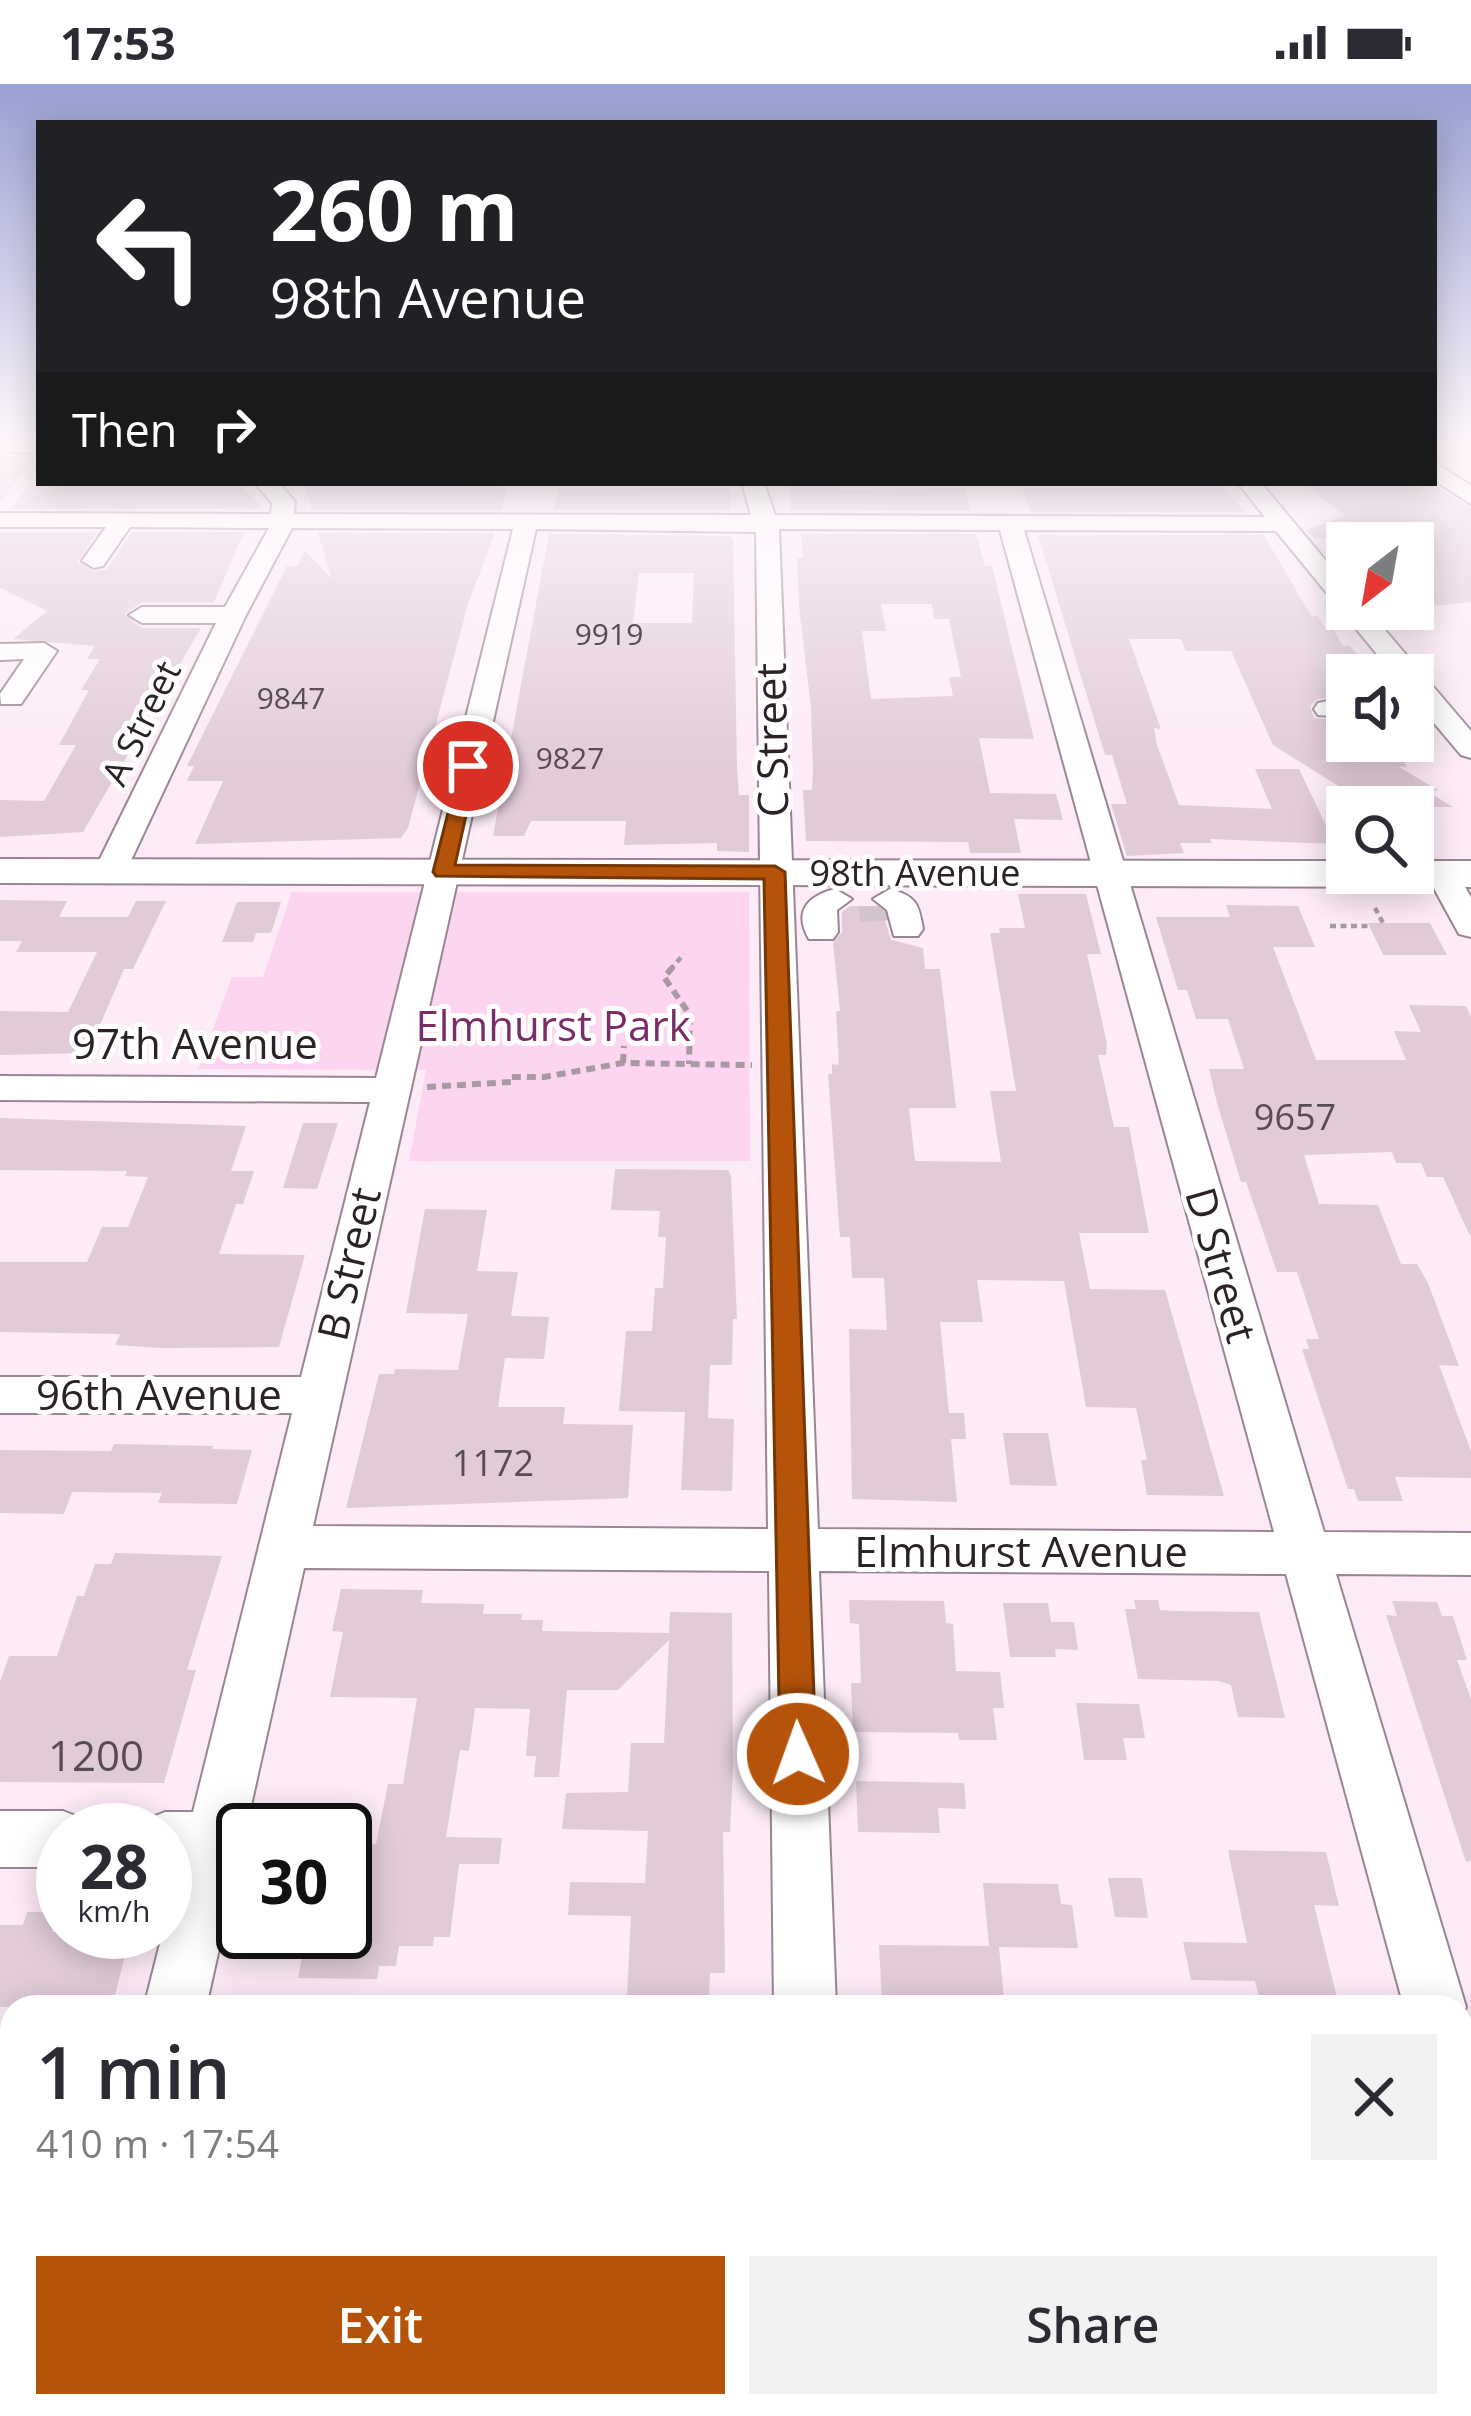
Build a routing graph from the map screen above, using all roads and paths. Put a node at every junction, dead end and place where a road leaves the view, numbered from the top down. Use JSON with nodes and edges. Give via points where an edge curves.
{"nodes":[{"id":1,"x":100,"y":554,"type":"edge"},
{"id":2,"x":266,"y":554,"type":"edge"},
{"id":3,"x":518,"y":554,"type":"edge"},
{"id":4,"x":761,"y":554,"type":"edge"},
{"id":5,"x":1019,"y":554,"type":"edge"},
{"id":6,"x":1306,"y":554,"type":"edge"},
{"id":7,"x":94,"y":562,"type":"dead end"},
{"id":8,"x":1326,"y":577,"type":"edge"},
{"id":9,"x":142,"y":615,"type":"dead end"},
{"id":10,"x":233,"y":615,"type":"junction"},
{"id":11,"x":1370,"y":630,"type":"edge"},
{"id":12,"x":0,"y":652,"type":"edge"},
{"id":13,"x":1390,"y":654,"type":"edge"},
{"id":14,"x":10,"y":689,"type":"edge"},
{"id":15,"x":1434,"y":717,"type":"edge"},
{"id":16,"x":1471,"y":748,"type":"edge"},
{"id":17,"x":0,"y":871,"type":"edge"},
{"id":18,"x":110,"y":871,"type":"junction"},
{"id":19,"x":443,"y":872,"type":"junction"},
{"id":20,"x":775,"y":872,"type":"junction"},
{"id":21,"x":1109,"y":873,"type":"junction"},
{"id":22,"x":1457,"y":874,"type":"edge"},
{"id":23,"x":1375,"y":908,"type":"dead end"},
{"id":24,"x":1383,"y":923,"type":"dead end"},
{"id":25,"x":1330,"y":926,"type":"dead end"},
{"id":26,"x":1369,"y":926,"type":"dead end"},
{"id":27,"x":1471,"y":927,"type":"edge"},
{"id":28,"x":684,"y":954,"type":"dead end"},
{"id":29,"x":624,"y":1046,"type":"dead end"},
{"id":30,"x":623,"y":1063,"type":"junction"},
{"id":31,"x":689,"y":1064,"type":"junction"},
{"id":32,"x":779,"y":1065,"type":"junction"},
{"id":33,"x":0,"y":1088,"type":"edge"},
{"id":34,"x":390,"y":1090,"type":"junction"},
{"id":35,"x":0,"y":1395,"type":"edge"},
{"id":36,"x":317,"y":1395,"type":"junction"},
{"id":37,"x":284,"y":1547,"type":"junction"},
{"id":38,"x":792,"y":1551,"type":"junction"},
{"id":39,"x":1305,"y":1554,"type":"junction"},
{"id":40,"x":1471,"y":1554,"type":"edge"},
{"id":41,"x":192,"y":1834,"type":"edge"},
{"id":42,"x":0,"y":1839,"type":"edge"},
{"id":43,"x":36,"y":1839,"type":"edge"},
{"id":44,"x":180,"y":1959,"type":"edge"},
{"id":45,"x":177,"y":1995,"type":"edge"},
{"id":46,"x":805,"y":1995,"type":"edge"},
{"id":47,"x":1433,"y":1995,"type":"edge"}],
"edges":[{"from":1,"to":7,"type":"street"},
{"from":2,"to":10,"type":"street","name":"A Street"},
{"from":3,"to":19,"type":"street","name":"B Street"},
{"from":4,"to":20,"type":"street","name":"C Street"},
{"from":5,"to":21,"type":"street","name":"D Street"},
{"from":6,"to":8,"type":"street"},
{"from":9,"to":10,"type":"street"},
{"from":10,"to":18,"type":"street","name":"A Street"},
{"from":11,"to":13,"type":"street"},
{"from":12,"to":14,"type":"street","via":[[44,651]]},
{"from":15,"to":16,"type":"street"},
{"from":17,"to":18,"type":"main road","name":"98th Avenue"},
{"from":18,"to":19,"type":"main road","name":"98th Avenue"},
{"from":19,"to":20,"type":"main road","name":"98th Avenue"},
{"from":19,"to":34,"type":"street","name":"B Street"},
{"from":20,"to":21,"type":"main road","name":"98th Avenue"},
{"from":20,"to":32,"type":"street","name":"C Street"},
{"from":21,"to":22,"type":"main road","name":"98th Avenue"},
{"from":21,"to":39,"type":"street","name":"D Street"},
{"from":22,"to":27,"type":"street"},
{"from":23,"to":24,"type":"path"},
{"from":25,"to":26,"type":"path"},
{"from":28,"to":31,"type":"path","via":[[664,977],[690,1015]]},
{"from":29,"to":30,"type":"path"},
{"from":30,"to":31,"type":"path"},
{"from":30,"to":34,"type":"path"},
{"from":31,"to":32,"type":"path"},
{"from":32,"to":38,"type":"street","name":"C Street"},
{"from":33,"to":34,"type":"street","name":"97th Avenue"},
{"from":34,"to":36,"type":"street","name":"B Street"},
{"from":35,"to":36,"type":"street","name":"96th Avenue"},
{"from":36,"to":37,"type":"street","name":"B Street"},
{"from":37,"to":38,"type":"street","name":"Elmhurst Avenue"},
{"from":37,"to":41,"type":"street","name":"B Street"},
{"from":38,"to":39,"type":"street","name":"Elmhurst Avenue"},
{"from":38,"to":46,"type":"street","name":"C Street"},
{"from":39,"to":40,"type":"street","name":"Elmhurst Avenue"},
{"from":39,"to":47,"type":"street","name":"D Street"},
{"from":42,"to":43,"type":"street"},
{"from":44,"to":45,"type":"street","name":"B Street"}]}
